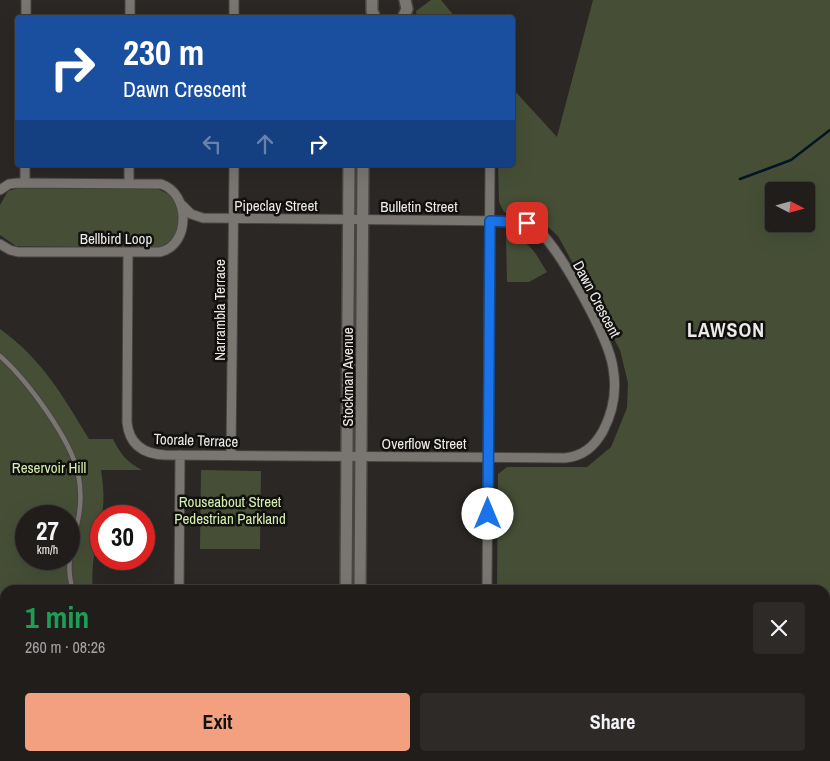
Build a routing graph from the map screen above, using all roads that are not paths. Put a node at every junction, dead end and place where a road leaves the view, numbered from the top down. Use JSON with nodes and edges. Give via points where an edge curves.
{"nodes":[{"id":1,"x":26,"y":0,"type":"edge"},
{"id":2,"x":130,"y":0,"type":"edge"},
{"id":3,"x":234,"y":0,"type":"edge"},
{"id":4,"x":407,"y":2,"type":"edge"},
{"id":5,"x":26,"y":15,"type":"edge"},
{"id":6,"x":130,"y":15,"type":"edge"},
{"id":7,"x":234,"y":15,"type":"edge"},
{"id":8,"x":403,"y":15,"type":"edge"},
{"id":9,"x":25,"y":167,"type":"edge"},
{"id":10,"x":129,"y":167,"type":"edge"},
{"id":11,"x":234,"y":167,"type":"edge"},
{"id":12,"x":349,"y":167,"type":"edge"},
{"id":13,"x":363,"y":167,"type":"edge"},
{"id":14,"x":490,"y":167,"type":"edge"},
{"id":15,"x":24,"y":183,"type":"junction"},
{"id":16,"x":129,"y":184,"type":"junction"},
{"id":17,"x":0,"y":190,"type":"edge"},
{"id":18,"x":182,"y":205,"type":"junction"},
{"id":19,"x":203,"y":218,"type":"junction"},
{"id":20,"x":233,"y":219,"type":"junction"},
{"id":21,"x":349,"y":220,"type":"junction"},
{"id":22,"x":363,"y":220,"type":"junction"},
{"id":23,"x":490,"y":221,"type":"junction"},
{"id":24,"x":182,"y":231,"type":"junction"},
{"id":25,"x":0,"y":244,"type":"edge"},
{"id":26,"x":128,"y":252,"type":"junction"},
{"id":27,"x":0,"y":356,"type":"edge"},
{"id":28,"x":180,"y":455,"type":"junction"},
{"id":29,"x":231,"y":455,"type":"junction"},
{"id":30,"x":347,"y":456,"type":"junction"},
{"id":31,"x":361,"y":456,"type":"junction"},
{"id":32,"x":488,"y":457,"type":"junction"},
{"id":33,"x":72,"y":585,"type":"edge"},
{"id":34,"x":179,"y":585,"type":"edge"},
{"id":35,"x":346,"y":585,"type":"edge"},
{"id":36,"x":360,"y":585,"type":"edge"},
{"id":37,"x":487,"y":585,"type":"edge"}],
"edges":[{"from":1,"to":5,"type":"street"},
{"from":2,"to":6,"type":"street"},
{"from":3,"to":7,"type":"street"},
{"from":4,"to":8,"type":"street"},
{"from":9,"to":15,"type":"street"},
{"from":10,"to":16,"type":"street"},
{"from":11,"to":20,"type":"street","name":"Narrambla Terrace"},
{"from":12,"to":21,"type":"street","name":"Stockman Avenue"},
{"from":13,"to":22,"type":"street","name":"Stockman Avenue"},
{"from":14,"to":23,"type":"street"},
{"from":15,"to":16,"type":"street"},
{"from":15,"to":17,"type":"street","via":[[9,184]]},
{"from":16,"to":18,"type":"street","via":[[165,185],[176,193]]},
{"from":18,"to":19,"type":"street","name":"Pipeclay Street","via":[[191,215]]},
{"from":18,"to":24,"type":"street"},
{"from":19,"to":20,"type":"street","name":"Pipeclay Street"},
{"from":19,"to":24,"type":"street","via":[[191,222]]},
{"from":20,"to":21,"type":"street","name":"Pipeclay Street"},
{"from":20,"to":29,"type":"street","name":"Narrambla Terrace"},
{"from":21,"to":22,"type":"street","name":"Bulletin Street"},
{"from":21,"to":30,"type":"street","name":"Stockman Avenue"},
{"from":22,"to":23,"type":"street","name":"Bulletin Street"},
{"from":22,"to":31,"type":"street","name":"Stockman Avenue"},
{"from":23,"to":32,"type":"street"},
{"from":23,"to":32,"type":"street","name":"Dawn Crescent","via":[[527,223],[549,242],[606,343],[614,370],[614,389],[606,425],[582,454],[564,458]]},
{"from":24,"to":26,"type":"street","name":"Bellbird Loop","via":[[174,245],[164,252]]},
{"from":25,"to":26,"type":"street","name":"Bellbird Loop","via":[[18,252]]},
{"from":26,"to":28,"type":"street","name":"Toorale Terrace","via":[[129,433],[138,447],[148,453]]},
{"from":27,"to":33,"type":"lane","via":[[31,390],[67,446],[78,474],[79,514],[69,561]]},
{"from":28,"to":29,"type":"street","name":"Toorale Terrace"},
{"from":28,"to":34,"type":"street"},
{"from":29,"to":30,"type":"street","name":"Toorale Terrace"},
{"from":30,"to":31,"type":"street","name":"Toorale Terrace"},
{"from":30,"to":35,"type":"street","name":"Stockman Avenue"},
{"from":31,"to":32,"type":"street","name":"Overflow Street"},
{"from":31,"to":36,"type":"street","name":"Stockman Avenue"},
{"from":32,"to":37,"type":"street"}]}
